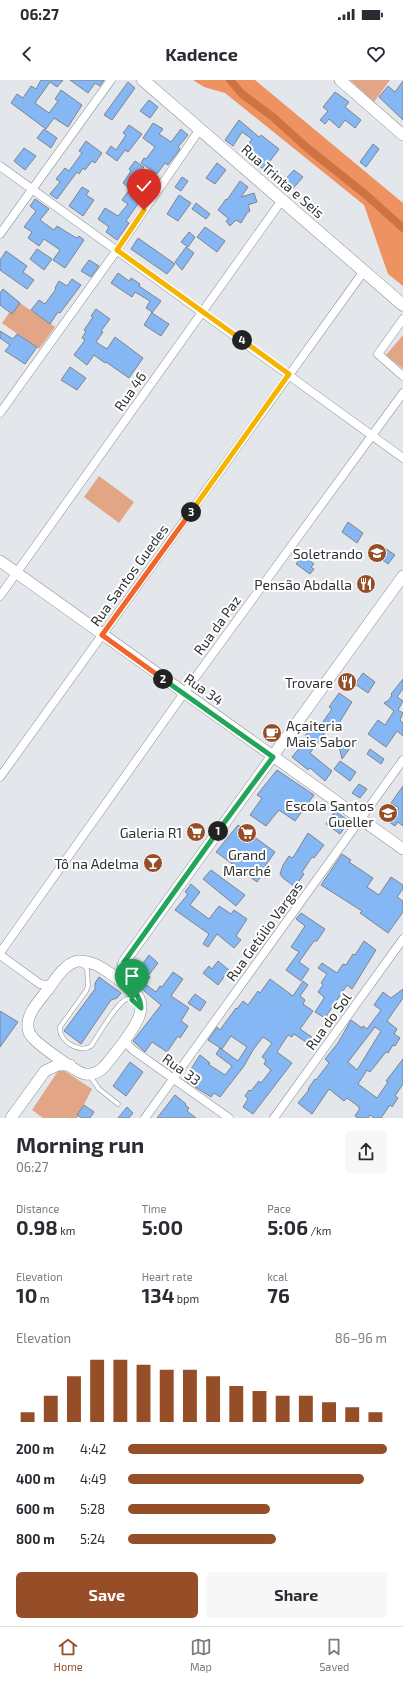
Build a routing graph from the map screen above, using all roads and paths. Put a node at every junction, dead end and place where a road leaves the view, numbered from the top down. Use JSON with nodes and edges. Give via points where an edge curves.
{"nodes":[{"id":1,"x":111,"y":80,"type":"edge"},
{"id":2,"x":143,"y":80,"type":"edge"},
{"id":3,"x":340,"y":80,"type":"edge"},
{"id":4,"x":200,"y":129,"type":"junction"},
{"id":5,"x":403,"y":135,"type":"edge"},
{"id":6,"x":0,"y":166,"type":"edge"},
{"id":7,"x":32,"y":189,"type":"junction"},
{"id":8,"x":282,"y":200,"type":"junction"},
{"id":9,"x":0,"y":234,"type":"edge"},
{"id":10,"x":117,"y":250,"type":"junction"},
{"id":11,"x":364,"y":271,"type":"junction"},
{"id":12,"x":403,"y":306,"type":"edge"},
{"id":13,"x":202,"y":312,"type":"junction"},
{"id":14,"x":403,"y":318,"type":"edge"},
{"id":15,"x":289,"y":374,"type":"junction"},
{"id":16,"x":403,"y":376,"type":"edge"},
{"id":17,"x":403,"y":393,"type":"edge"},
{"id":18,"x":0,"y":413,"type":"edge"},
{"id":19,"x":372,"y":436,"type":"junction"},
{"id":20,"x":403,"y":458,"type":"edge"},
{"id":21,"x":0,"y":561,"type":"edge"},
{"id":22,"x":17,"y":573,"type":"junction"},
{"id":23,"x":403,"y":576,"type":"edge"},
{"id":24,"x":0,"y":596,"type":"edge"},
{"id":25,"x":102,"y":635,"type":"junction"},
{"id":26,"x":184,"y":693,"type":"junction"},
{"id":27,"x":273,"y":757,"type":"junction"},
{"id":28,"x":403,"y":760,"type":"edge"},
{"id":29,"x":0,"y":777,"type":"edge"},
{"id":30,"x":361,"y":818,"type":"junction"},
{"id":31,"x":403,"y":849,"type":"edge"},
{"id":32,"x":403,"y":939,"type":"edge"},
{"id":33,"x":0,"y":954,"type":"edge"},
{"id":34,"x":78,"y":961,"type":"junction"},
{"id":35,"x":124,"y":962,"type":"junction"},
{"id":36,"x":101,"y":967,"type":"junction"},
{"id":37,"x":52,"y":984,"type":"junction"},
{"id":38,"x":125,"y":984,"type":"junction"},
{"id":39,"x":141,"y":1008,"type":"junction"},
{"id":40,"x":126,"y":1037,"type":"junction"},
{"id":41,"x":43,"y":1046,"type":"junction"},
{"id":42,"x":70,"y":1065,"type":"junction"},
{"id":43,"x":45,"y":1071,"type":"junction"},
{"id":44,"x":89,"y":1074,"type":"junction"},
{"id":45,"x":173,"y":1079,"type":"junction"},
{"id":46,"x":118,"y":1104,"type":"dead end"},
{"id":47,"x":11,"y":1118,"type":"edge"},
{"id":48,"x":145,"y":1118,"type":"edge"},
{"id":49,"x":228,"y":1118,"type":"edge"},
{"id":50,"x":274,"y":1118,"type":"edge"}],
"edges":[{"from":1,"to":7,"type":"street"},
{"from":2,"to":4,"type":"main road","name":"Rua Trinta e Seis"},
{"from":3,"to":5,"type":"street"},
{"from":4,"to":8,"type":"main road","name":"Rua Trinta e Seis"},
{"from":4,"to":10,"type":"street"},
{"from":6,"to":7,"type":"street"},
{"from":7,"to":9,"type":"street"},
{"from":7,"to":10,"type":"street"},
{"from":8,"to":11,"type":"main road","name":"Rua Trinta e Seis"},
{"from":8,"to":13,"type":"street","name":"Rua 46"},
{"from":10,"to":13,"type":"street"},
{"from":10,"to":18,"type":"street"},
{"from":11,"to":12,"type":"main road","name":"Rua Trinta e Seis"},
{"from":11,"to":15,"type":"street","name":"Rua Santos Guedes"},
{"from":13,"to":15,"type":"street"},
{"from":13,"to":22,"type":"street","name":"Rua 46"},
{"from":14,"to":16,"type":"street","via":[[378,354]]},
{"from":15,"to":19,"type":"street"},
{"from":15,"to":25,"type":"street","name":"Rua Santos Guedes"},
{"from":17,"to":19,"type":"street","name":"Rua da Paz"},
{"from":19,"to":20,"type":"street"},
{"from":19,"to":26,"type":"street","name":"Rua da Paz"},
{"from":21,"to":22,"type":"street","name":"Rua 34"},
{"from":22,"to":24,"type":"street","name":"Rua 46"},
{"from":22,"to":25,"type":"street","name":"Rua 34"},
{"from":23,"to":27,"type":"street"},
{"from":25,"to":26,"type":"street","name":"Rua 34"},
{"from":25,"to":29,"type":"street","name":"Rua Santos Guedes"},
{"from":26,"to":27,"type":"street","name":"Rua 34"},
{"from":26,"to":33,"type":"street","name":"Rua da Paz"},
{"from":27,"to":30,"type":"street","name":"Rua 34"},
{"from":27,"to":35,"type":"street"},
{"from":28,"to":30,"type":"street","name":"Rua Getúlio Vargas"},
{"from":30,"to":31,"type":"street","name":"Rua 34"},
{"from":30,"to":45,"type":"street","name":"Rua Getúlio Vargas"},
{"from":32,"to":50,"type":"street","name":"Rua do Sol"},
{"from":33,"to":37,"type":"street","via":[[40,984]]},
{"from":34,"to":36,"type":"street","via":[[92,962]]},
{"from":34,"to":37,"type":"street","via":[[66,967]]},
{"from":34,"to":39,"type":"lane","via":[[87,969],[88,986],[60,1027],[60,1033],[65,1040],[80,1050],[87,1049],[122,1002],[132,1000]]},
{"from":35,"to":36,"type":"street","via":[[113,968]]},
{"from":35,"to":38,"type":"street","via":[[122,974]]},
{"from":36,"to":38,"type":"street"},
{"from":37,"to":41,"type":"street","via":[[31,1014],[27,1026],[33,1038]]},
{"from":38,"to":39,"type":"street","via":[[138,996]]},
{"from":39,"to":40,"type":"street","via":[[139,1017]]},
{"from":40,"to":44,"type":"street","via":[[104,1067],[97,1073]]},
{"from":40,"to":45,"type":"street","name":"Rua 33","via":[[130,1048]]},
{"from":41,"to":42,"type":"street"},
{"from":41,"to":43,"type":"street","via":[[47,1058]]},
{"from":42,"to":43,"type":"street","via":[[58,1065]]},
{"from":42,"to":44,"type":"street","via":[[81,1073]]},
{"from":43,"to":47,"type":"street"},
{"from":44,"to":46,"type":"lane","via":[[99,1089]]},
{"from":45,"to":48,"type":"street","name":"Rua Getúlio Vargas"},
{"from":45,"to":49,"type":"street","name":"Rua 33"}]}
